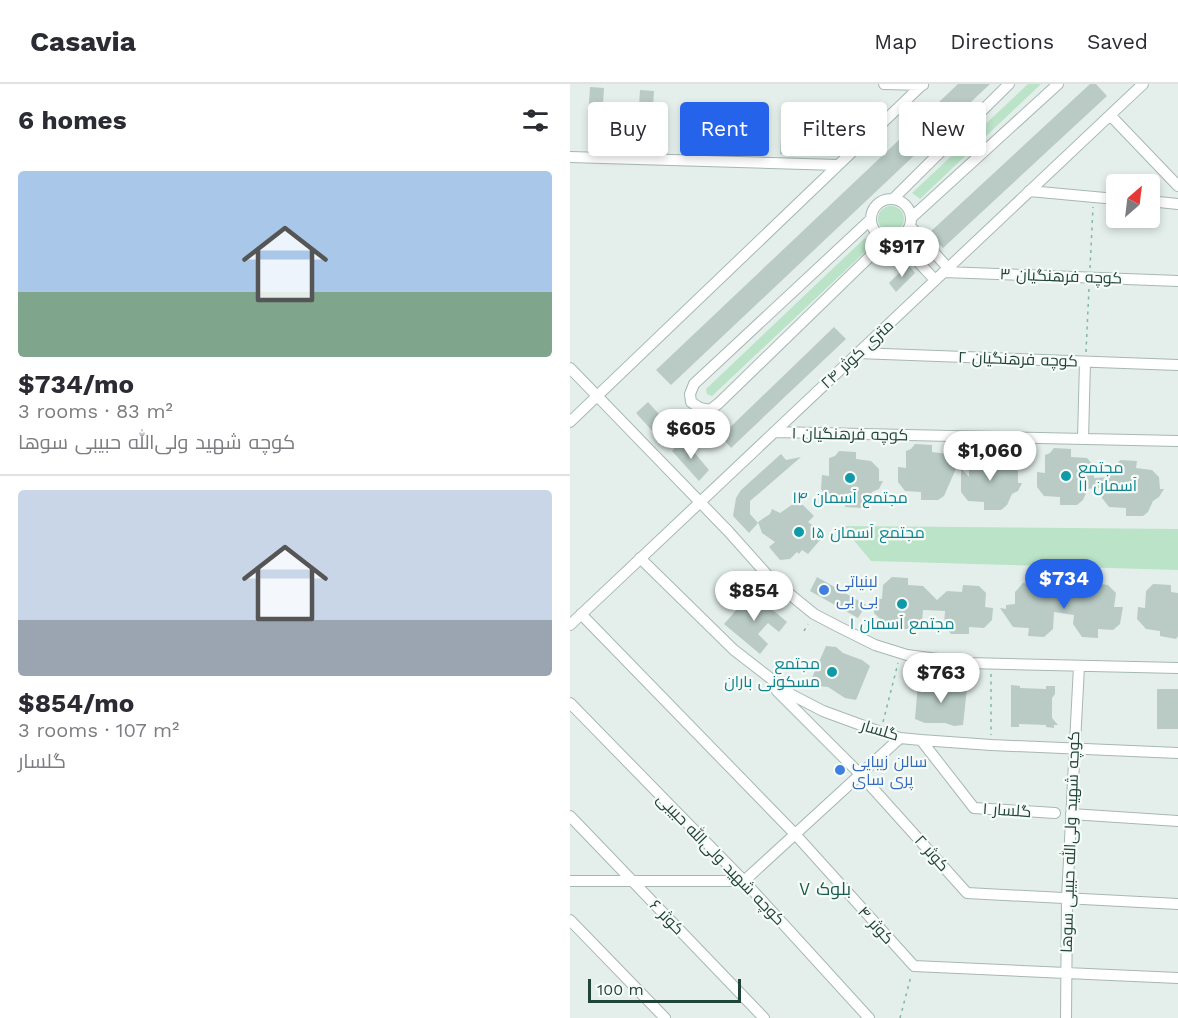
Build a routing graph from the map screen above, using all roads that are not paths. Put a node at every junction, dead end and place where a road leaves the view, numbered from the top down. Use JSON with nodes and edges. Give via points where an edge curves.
{"nodes":[{"id":1,"x":884,"y":84,"type":"edge"},
{"id":2,"x":923,"y":84,"type":"edge"},
{"id":3,"x":1009,"y":84,"type":"edge"},
{"id":4,"x":1058,"y":84,"type":"edge"},
{"id":5,"x":1143,"y":84,"type":"edge"},
{"id":6,"x":1110,"y":115,"type":"junction"},
{"id":7,"x":570,"y":157,"type":"edge"},
{"id":8,"x":838,"y":165,"type":"junction"},
{"id":9,"x":1178,"y":186,"type":"edge"},
{"id":10,"x":1029,"y":191,"type":"junction"},
{"id":11,"x":1106,"y":198,"type":"edge"},
{"id":12,"x":893,"y":199,"type":"junction"},
{"id":13,"x":1160,"y":202,"type":"edge"},
{"id":14,"x":1178,"y":204,"type":"edge"},
{"id":15,"x":870,"y":220,"type":"junction"},
{"id":16,"x":910,"y":222,"type":"junction"},
{"id":17,"x":893,"y":239,"type":"junction"},
{"id":18,"x":946,"y":270,"type":"junction"},
{"id":19,"x":935,"y":280,"type":"junction"},
{"id":20,"x":1178,"y":280,"type":"edge"},
{"id":21,"x":858,"y":353,"type":"junction"},
{"id":22,"x":1085,"y":362,"type":"junction"},
{"id":23,"x":1178,"y":365,"type":"edge"},
{"id":24,"x":570,"y":368,"type":"edge"},
{"id":25,"x":597,"y":396,"type":"junction"},
{"id":26,"x":570,"y":422,"type":"edge"},
{"id":27,"x":774,"y":432,"type":"junction"},
{"id":28,"x":1083,"y":439,"type":"junction"},
{"id":29,"x":1178,"y":441,"type":"edge"},
{"id":30,"x":700,"y":502,"type":"junction"},
{"id":31,"x":640,"y":558,"type":"junction"},
{"id":32,"x":581,"y":614,"type":"junction"},
{"id":33,"x":570,"y":625,"type":"edge"},
{"id":34,"x":749,"y":663,"type":"junction"},
{"id":35,"x":1079,"y":666,"type":"junction"},
{"id":36,"x":1178,"y":668,"type":"edge"},
{"id":37,"x":570,"y":703,"type":"edge"},
{"id":38,"x":900,"y":738,"type":"junction"},
{"id":39,"x":921,"y":740,"type":"junction"},
{"id":40,"x":1074,"y":748,"type":"junction"},
{"id":41,"x":1178,"y":753,"type":"edge"},
{"id":42,"x":860,"y":774,"type":"junction"},
{"id":43,"x":1054,"y":813,"type":"dead end"},
{"id":44,"x":1071,"y":814,"type":"junction"},
{"id":45,"x":570,"y":816,"type":"edge"},
{"id":46,"x":1178,"y":821,"type":"edge"},
{"id":47,"x":795,"y":834,"type":"junction"},
{"id":48,"x":570,"y":881,"type":"edge"},
{"id":49,"x":632,"y":881,"type":"junction"},
{"id":50,"x":744,"y":881,"type":"junction"},
{"id":51,"x":1067,"y":898,"type":"junction"},
{"id":52,"x":1178,"y":904,"type":"edge"},
{"id":53,"x":570,"y":920,"type":"edge"},
{"id":54,"x":1065,"y":973,"type":"junction"},
{"id":55,"x":1178,"y":978,"type":"edge"},
{"id":56,"x":665,"y":1018,"type":"edge"},
{"id":57,"x":764,"y":1018,"type":"edge"},
{"id":58,"x":869,"y":1018,"type":"edge"},
{"id":59,"x":1066,"y":1018,"type":"edge"}],
"edges":[{"from":1,"to":2,"type":"street"},
{"from":2,"to":8,"type":"street"},
{"from":3,"to":12,"type":"street"},
{"from":4,"to":16,"type":"street"},
{"from":5,"to":6,"type":"street","name":"۲۴ متری کوثر"},
{"from":6,"to":9,"type":"street"},
{"from":6,"to":10,"type":"street","name":"۲۴ متری کوثر"},
{"from":7,"to":8,"type":"street"},
{"from":8,"to":25,"type":"street"},
{"from":10,"to":11,"type":"street"},
{"from":10,"to":18,"type":"street","name":"۲۴ متری کوثر"},
{"from":12,"to":15,"type":"street","via":[[877,204]]},
{"from":12,"to":16,"type":"street","via":[[907,208]]},
{"from":13,"to":14,"type":"street"},
{"from":15,"to":17,"type":"street","via":[[874,231]]},
{"from":15,"to":17,"type":"street","via":[[694,384],[691,402],[710,410],[719,404]]},
{"from":16,"to":17,"type":"street","via":[[904,234]]},
{"from":16,"to":18,"type":"street"},
{"from":17,"to":19,"type":"street"},
{"from":18,"to":19,"type":"street","name":"۲۴ متری کوثر"},
{"from":18,"to":20,"type":"street","name":"کوچه فرهنگیان ۳"},
{"from":19,"to":21,"type":"street","name":"۲۴ متری کوثر"},
{"from":21,"to":22,"type":"street","name":"کوچه فرهنگیان ۲"},
{"from":21,"to":27,"type":"street","name":"۲۴ متری کوثر"},
{"from":22,"to":23,"type":"street","name":"کوچه فرهنگیان ۲"},
{"from":22,"to":28,"type":"street"},
{"from":24,"to":25,"type":"street"},
{"from":25,"to":26,"type":"street"},
{"from":25,"to":30,"type":"street"},
{"from":27,"to":28,"type":"street","name":"کوچه فرهنگیان ۱"},
{"from":27,"to":30,"type":"street","name":"۲۴ متری کوثر"},
{"from":28,"to":29,"type":"street","name":"کوچه فرهنگیان ۱"},
{"from":30,"to":31,"type":"street","name":"۲۴ متری کوثر"},
{"from":30,"to":35,"type":"street","via":[[771,579],[814,614],[875,645],[968,663]]},
{"from":31,"to":32,"type":"street","name":"۲۴ متری کوثر"},
{"from":31,"to":34,"type":"street","name":"گلسار"},
{"from":32,"to":33,"type":"street","name":"۲۴ متری کوثر"},
{"from":32,"to":47,"type":"street","name":"کوثر ۴"},
{"from":34,"to":38,"type":"street","name":"گلسار","via":[[792,695],[823,711]]},
{"from":34,"to":42,"type":"street","name":"کوثر ۲"},
{"from":35,"to":36,"type":"street"},
{"from":35,"to":40,"type":"street","name":"کوچه شهید ولی‌الله حبیبی سوها"},
{"from":37,"to":50,"type":"street","name":"کوچه شهید ولی‌الله حبیبی"},
{"from":38,"to":39,"type":"street","name":"گلسار"},
{"from":38,"to":42,"type":"street"},
{"from":39,"to":40,"type":"street","name":"گلسار"},
{"from":39,"to":43,"type":"street","name":"گلسار ۱","via":[[974,808]]},
{"from":40,"to":41,"type":"street","name":"گلسار"},
{"from":40,"to":44,"type":"street","name":"کوچه شهید ولی‌الله حبیبی سوها"},
{"from":42,"to":47,"type":"street"},
{"from":42,"to":51,"type":"street","name":"کوثر ۲","via":[[967,893]]},
{"from":44,"to":46,"type":"street"},
{"from":44,"to":51,"type":"street","name":"کوچه شهید ولی‌الله حبیبی سوها"},
{"from":45,"to":49,"type":"street","name":"کوثر ۶"},
{"from":47,"to":50,"type":"street"},
{"from":47,"to":54,"type":"street","name":"کوثر ۴","via":[[914,966]]},
{"from":48,"to":49,"type":"street"},
{"from":49,"to":50,"type":"street"},
{"from":49,"to":57,"type":"street","name":"کوثر ۶"},
{"from":50,"to":58,"type":"street","name":"کوچه شهید ولی‌الله حبیبی"},
{"from":51,"to":52,"type":"street","name":"کوثر ۲"},
{"from":51,"to":54,"type":"street","name":"کوچه شهید ولی‌الله حبیبی سوها"},
{"from":53,"to":56,"type":"street"},
{"from":54,"to":55,"type":"street"},
{"from":54,"to":59,"type":"street","name":"کوچه شهید ولی‌الله حبیبی سوها"}]}
